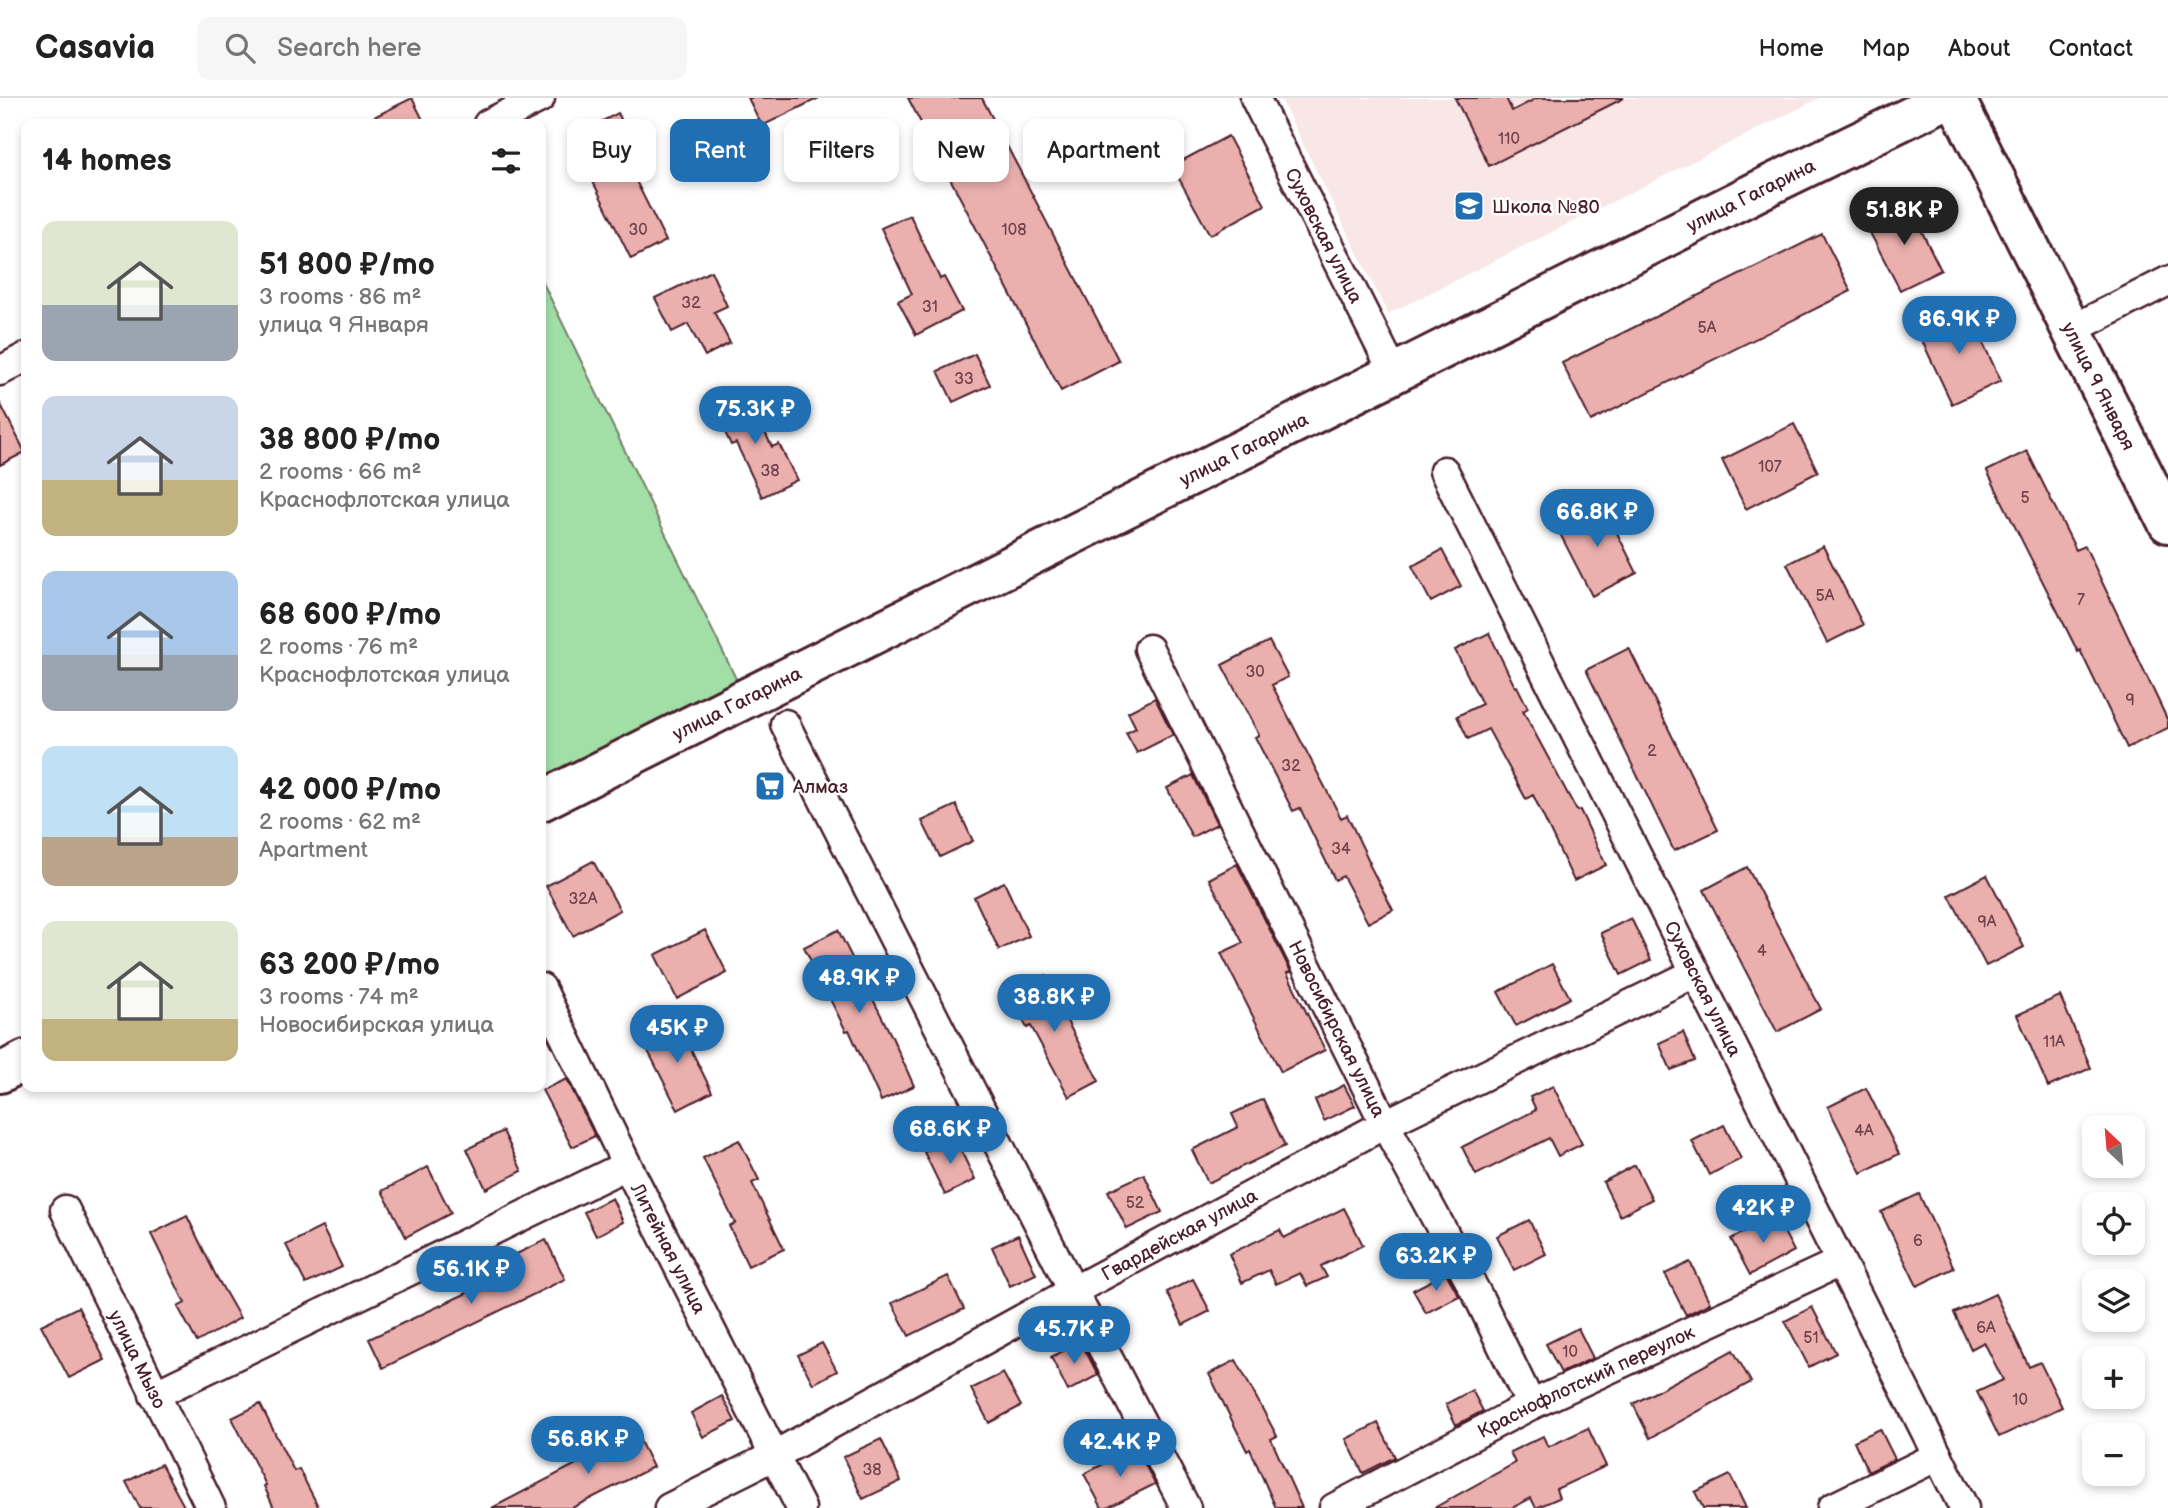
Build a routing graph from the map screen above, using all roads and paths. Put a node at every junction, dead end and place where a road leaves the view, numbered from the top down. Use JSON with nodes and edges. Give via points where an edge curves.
{"nodes":[{"id":1,"x":540,"y":98,"type":"edge"},
{"id":2,"x":1255,"y":98,"type":"edge"},
{"id":3,"x":1949,"y":98,"type":"edge"},
{"id":4,"x":1955,"y":98,"type":"edge"},
{"id":5,"x":498,"y":119,"type":"edge"},
{"id":6,"x":2168,"y":281,"type":"edge"},
{"id":7,"x":2071,"y":330,"type":"junction"},
{"id":8,"x":21,"y":360,"type":"edge"},
{"id":9,"x":0,"y":371,"type":"edge"},
{"id":10,"x":1394,"y":373,"type":"junction"},
{"id":11,"x":1444,"y":471,"type":"dead end"},
{"id":12,"x":2167,"y":519,"type":"edge"},
{"id":13,"x":1149,"y":649,"type":"dead end"},
{"id":14,"x":785,"y":724,"type":"dead end"},
{"id":15,"x":546,"y":799,"type":"edge"},
{"id":16,"x":1695,"y":973,"type":"junction"},
{"id":17,"x":546,"y":998,"type":"edge"},
{"id":18,"x":21,"y":1062,"type":"edge"},
{"id":19,"x":0,"y":1073,"type":"edge"},
{"id":20,"x":1385,"y":1124,"type":"junction"},
{"id":21,"x":628,"y":1165,"type":"junction"},
{"id":22,"x":65,"y":1210,"type":"dead end"},
{"id":23,"x":1840,"y":1262,"type":"junction"},
{"id":24,"x":1073,"y":1290,"type":"junction"},
{"id":25,"x":154,"y":1395,"type":"junction"},
{"id":26,"x":1531,"y":1405,"type":"junction"},
{"id":27,"x":775,"y":1455,"type":"junction"},
{"id":28,"x":1938,"y":1456,"type":"junction"},
{"id":29,"x":211,"y":1508,"type":"edge"},
{"id":30,"x":669,"y":1508,"type":"edge"},
{"id":31,"x":802,"y":1508,"type":"edge"},
{"id":32,"x":1186,"y":1508,"type":"edge"},
{"id":33,"x":1334,"y":1508,"type":"edge"},
{"id":34,"x":1832,"y":1508,"type":"edge"},
{"id":35,"x":1964,"y":1508,"type":"edge"}],
"edges":[{"from":1,"to":5,"type":"street"},
{"from":2,"to":10,"type":"street","name":"Суховская улица"},
{"from":3,"to":10,"type":"street","name":"улица Гагарина"},
{"from":4,"to":7,"type":"street","name":"улица 9 Января"},
{"from":6,"to":7,"type":"street"},
{"from":7,"to":12,"type":"street","name":"улица 9 Января"},
{"from":8,"to":9,"type":"street"},
{"from":10,"to":15,"type":"street","name":"улица Гагарина"},
{"from":11,"to":16,"type":"street","name":"Суховская улица"},
{"from":13,"to":20,"type":"street","name":"Новосибирская улица"},
{"from":14,"to":24,"type":"street"},
{"from":16,"to":20,"type":"street","name":"Гвардейская улица"},
{"from":16,"to":23,"type":"street","name":"Суховская улица"},
{"from":17,"to":21,"type":"street","name":"Литейная улица"},
{"from":18,"to":19,"type":"street"},
{"from":20,"to":24,"type":"street","name":"Гвардейская улица"},
{"from":20,"to":26,"type":"street","name":"Новосибирская улица"},
{"from":21,"to":25,"type":"street"},
{"from":21,"to":27,"type":"street","name":"Литейная улица"},
{"from":22,"to":25,"type":"street","name":"улица Мызо"},
{"from":23,"to":26,"type":"street","name":"Краснофлотский переулок"},
{"from":23,"to":28,"type":"street","name":"Суховская улица"},
{"from":24,"to":27,"type":"street","name":"Гвардейская улица"},
{"from":24,"to":32,"type":"street"},
{"from":25,"to":29,"type":"street","name":"улица Мызо"},
{"from":26,"to":33,"type":"street","name":"Краснофлотский переулок"},
{"from":27,"to":30,"type":"street","name":"Гвардейская улица"},
{"from":27,"to":31,"type":"street","name":"Литейная улица"},
{"from":28,"to":34,"type":"street"},
{"from":28,"to":35,"type":"street","name":"Суховская улица"}]}
